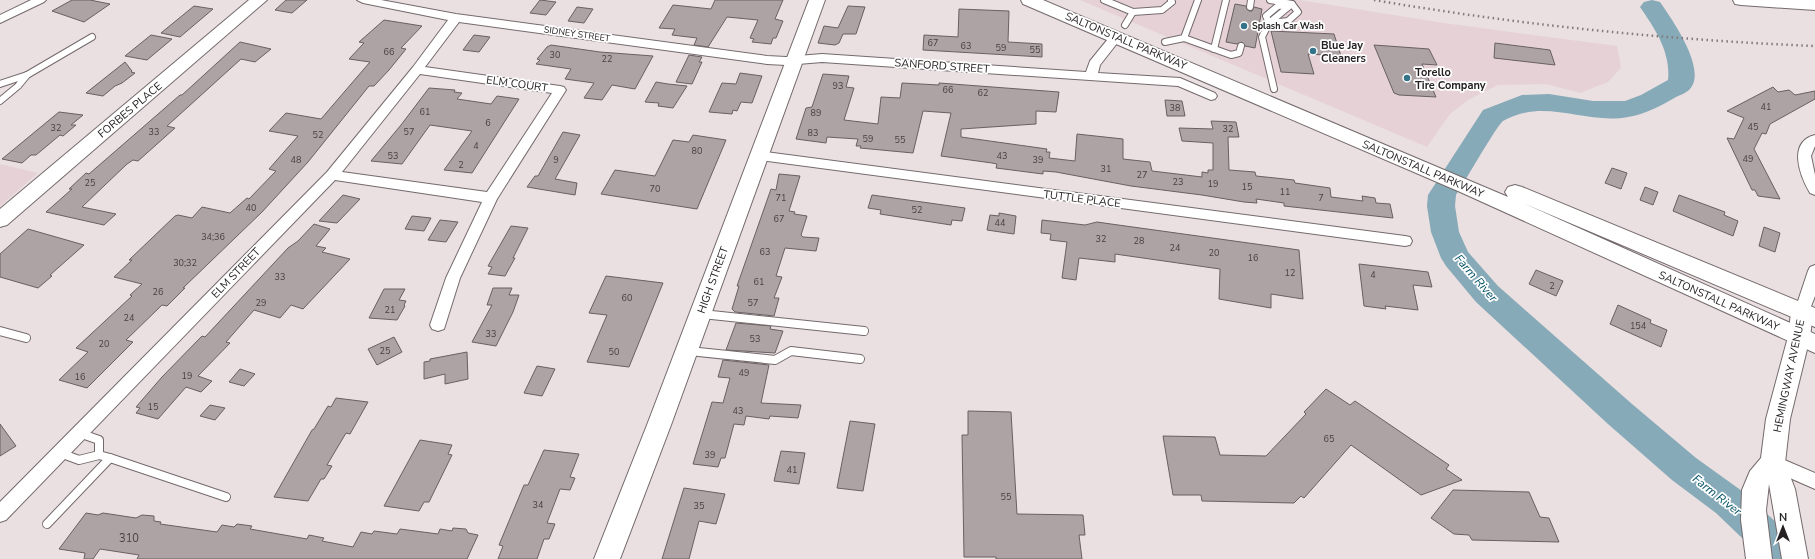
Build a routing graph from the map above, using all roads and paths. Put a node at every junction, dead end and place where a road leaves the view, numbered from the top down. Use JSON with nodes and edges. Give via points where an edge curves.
{"nodes":[{"id":1,"x":40,"y":0,"type":"edge"},
{"id":2,"x":259,"y":0,"type":"edge"},
{"id":3,"x":363,"y":0,"type":"edge"},
{"id":4,"x":817,"y":0,"type":"edge"},
{"id":5,"x":1028,"y":0,"type":"edge"},
{"id":6,"x":1065,"y":0,"type":"edge"},
{"id":7,"x":1104,"y":0,"type":"edge"},
{"id":8,"x":1172,"y":0,"type":"edge"},
{"id":9,"x":1198,"y":0,"type":"edge"},
{"id":10,"x":1226,"y":0,"type":"edge"},
{"id":11,"x":1251,"y":0,"type":"edge"},
{"id":12,"x":1270,"y":0,"type":"edge"},
{"id":13,"x":1741,"y":0,"type":"edge"},
{"id":14,"x":1292,"y":4,"type":"junction"},
{"id":15,"x":1815,"y":5,"type":"edge"},
{"id":16,"x":1250,"y":6,"type":"dead end"},
{"id":17,"x":456,"y":18,"type":"junction"},
{"id":18,"x":0,"y":19,"type":"edge"},
{"id":19,"x":1269,"y":23,"type":"junction"},
{"id":20,"x":1124,"y":25,"type":"junction"},
{"id":21,"x":92,"y":37,"type":"dead end"},
{"id":22,"x":1184,"y":38,"type":"junction"},
{"id":23,"x":1165,"y":42,"type":"junction"},
{"id":24,"x":1241,"y":46,"type":"dead end"},
{"id":25,"x":1214,"y":48,"type":"junction"},
{"id":26,"x":793,"y":60,"type":"junction"},
{"id":27,"x":418,"y":70,"type":"junction"},
{"id":28,"x":27,"y":75,"type":"junction"},
{"id":29,"x":1091,"y":75,"type":"junction"},
{"id":30,"x":0,"y":84,"type":"edge"},
{"id":31,"x":1274,"y":88,"type":"junction"},
{"id":32,"x":1211,"y":96,"type":"dead end"},
{"id":33,"x":0,"y":101,"type":"edge"},
{"id":34,"x":1815,"y":139,"type":"edge"},
{"id":35,"x":758,"y":156,"type":"junction"},
{"id":36,"x":1445,"y":170,"type":"junction"},
{"id":37,"x":332,"y":175,"type":"junction"},
{"id":38,"x":1468,"y":180,"type":"junction"},
{"id":39,"x":1815,"y":190,"type":"edge"},
{"id":40,"x":491,"y":198,"type":"junction"},
{"id":41,"x":0,"y":220,"type":"edge"},
{"id":42,"x":1405,"y":241,"type":"dead end"},
{"id":43,"x":1815,"y":271,"type":"edge"},
{"id":44,"x":700,"y":314,"type":"junction"},
{"id":45,"x":1809,"y":316,"type":"edge"},
{"id":46,"x":438,"y":325,"type":"dead end"},
{"id":47,"x":864,"y":330,"type":"dead end"},
{"id":48,"x":0,"y":331,"type":"edge"},
{"id":49,"x":26,"y":338,"type":"dead end"},
{"id":50,"x":1807,"y":340,"type":"edge"},
{"id":51,"x":687,"y":350,"type":"junction"},
{"id":52,"x":860,"y":359,"type":"dead end"},
{"id":53,"x":79,"y":433,"type":"junction"},
{"id":54,"x":60,"y":453,"type":"junction"},
{"id":55,"x":99,"y":455,"type":"junction"},
{"id":56,"x":110,"y":458,"type":"junction"},
{"id":57,"x":1773,"y":463,"type":"junction"},
{"id":58,"x":1815,"y":481,"type":"edge"},
{"id":59,"x":226,"y":497,"type":"dead end"},
{"id":60,"x":0,"y":514,"type":"edge"},
{"id":61,"x":47,"y":524,"type":"dead end"},
{"id":62,"x":1793,"y":549,"type":"edge"},
{"id":63,"x":1758,"y":554,"type":"edge"},
{"id":64,"x":607,"y":559,"type":"edge"}],
"edges":[{"from":1,"to":18,"type":"street"},
{"from":2,"to":41,"type":"main road","name":"FORBES PLACE"},
{"from":3,"to":17,"type":"street","name":"SIDNEY STREET"},
{"from":4,"to":26,"type":"main road","name":"HIGH STREET"},
{"from":5,"to":20,"type":"main road","name":"SALTONSTALL PARKWAY"},
{"from":6,"to":20,"type":"main road","name":"SALTONSTALL PARKWAY"},
{"from":7,"to":20,"type":"lane"},
{"from":8,"to":20,"type":"lane","via":[[1162,10]]},
{"from":9,"to":22,"type":"lane"},
{"from":10,"to":25,"type":"lane"},
{"from":11,"to":16,"type":"lane"},
{"from":12,"to":14,"type":"lane"},
{"from":13,"to":15,"type":"main road"},
{"from":14,"to":19,"type":"lane"},
{"from":14,"to":19,"type":"lane","via":[[1298,12],[1288,21]]},
{"from":17,"to":26,"type":"street","name":"SIDNEY STREET","via":[[767,60]]},
{"from":17,"to":27,"type":"street","name":"ELM STREET"},
{"from":19,"to":31,"type":"lane","via":[[1264,28],[1262,37]]},
{"from":20,"to":23,"type":"main road","name":"SALTONSTALL PARKWAY"},
{"from":20,"to":29,"type":"street","via":[[1094,64]]},
{"from":20,"to":36,"type":"main road","name":"SALTONSTALL PARKWAY"},
{"from":21,"to":28,"type":"lane"},
{"from":22,"to":23,"type":"lane"},
{"from":22,"to":25,"type":"lane"},
{"from":23,"to":31,"type":"main road","name":"SALTONSTALL PARKWAY"},
{"from":24,"to":25,"type":"lane","via":[[1239,53],[1231,55]]},
{"from":26,"to":29,"type":"street","name":"SANFORD STREET","via":[[822,58]]},
{"from":26,"to":35,"type":"main road","name":"HIGH STREET"},
{"from":27,"to":37,"type":"street","name":"ELM STREET"},
{"from":27,"to":40,"type":"street","name":"ELM COURT","via":[[560,90]]},
{"from":28,"to":30,"type":"lane"},
{"from":28,"to":33,"type":"lane"},
{"from":29,"to":32,"type":"street","name":"SANFORD STREET","via":[[1180,82]]},
{"from":31,"to":36,"type":"main road","name":"SALTONSTALL PARKWAY"},
{"from":34,"to":39,"type":"street","via":[[1804,154],[1804,167]]},
{"from":35,"to":42,"type":"street","name":"TUTTLE PLACE"},
{"from":35,"to":44,"type":"main road","name":"HIGH STREET"},
{"from":36,"to":38,"type":"main road","name":"SALTONSTALL PARKWAY"},
{"from":37,"to":40,"type":"street"},
{"from":37,"to":53,"type":"street","name":"ELM STREET"},
{"from":38,"to":45,"type":"main road","name":"SALTONSTALL PARKWAY"},
{"from":38,"to":50,"type":"main road","name":"SALTONSTALL PARKWAY"},
{"from":40,"to":46,"type":"street","name":"ELM COURT","via":[[453,278]]},
{"from":43,"to":45,"type":"street"},
{"from":44,"to":47,"type":"lane"},
{"from":44,"to":51,"type":"main road","name":"HIGH STREET"},
{"from":45,"to":50,"type":"main road","name":"HEMINGWAY AVENUE"},
{"from":48,"to":49,"type":"lane"},
{"from":50,"to":57,"type":"main road","name":"HEMINGWAY AVENUE","via":[[1778,418]]},
{"from":51,"to":52,"type":"lane","via":[[775,360],[791,351]]},
{"from":51,"to":64,"type":"main road","name":"HIGH STREET"},
{"from":53,"to":54,"type":"street","name":"ELM STREET"},
{"from":53,"to":55,"type":"lane","via":[[99,440]]},
{"from":54,"to":55,"type":"lane","via":[[79,460]]},
{"from":54,"to":60,"type":"street","name":"ELM STREET"},
{"from":55,"to":56,"type":"lane"},
{"from":56,"to":59,"type":"lane"},
{"from":56,"to":61,"type":"lane"},
{"from":57,"to":58,"type":"street"},
{"from":57,"to":62,"type":"main road","name":"HEMINGWAY AVENUE","via":[[1783,489]]},
{"from":57,"to":63,"type":"main road","via":[[1761,474],[1757,482],[1753,504]]}]}
